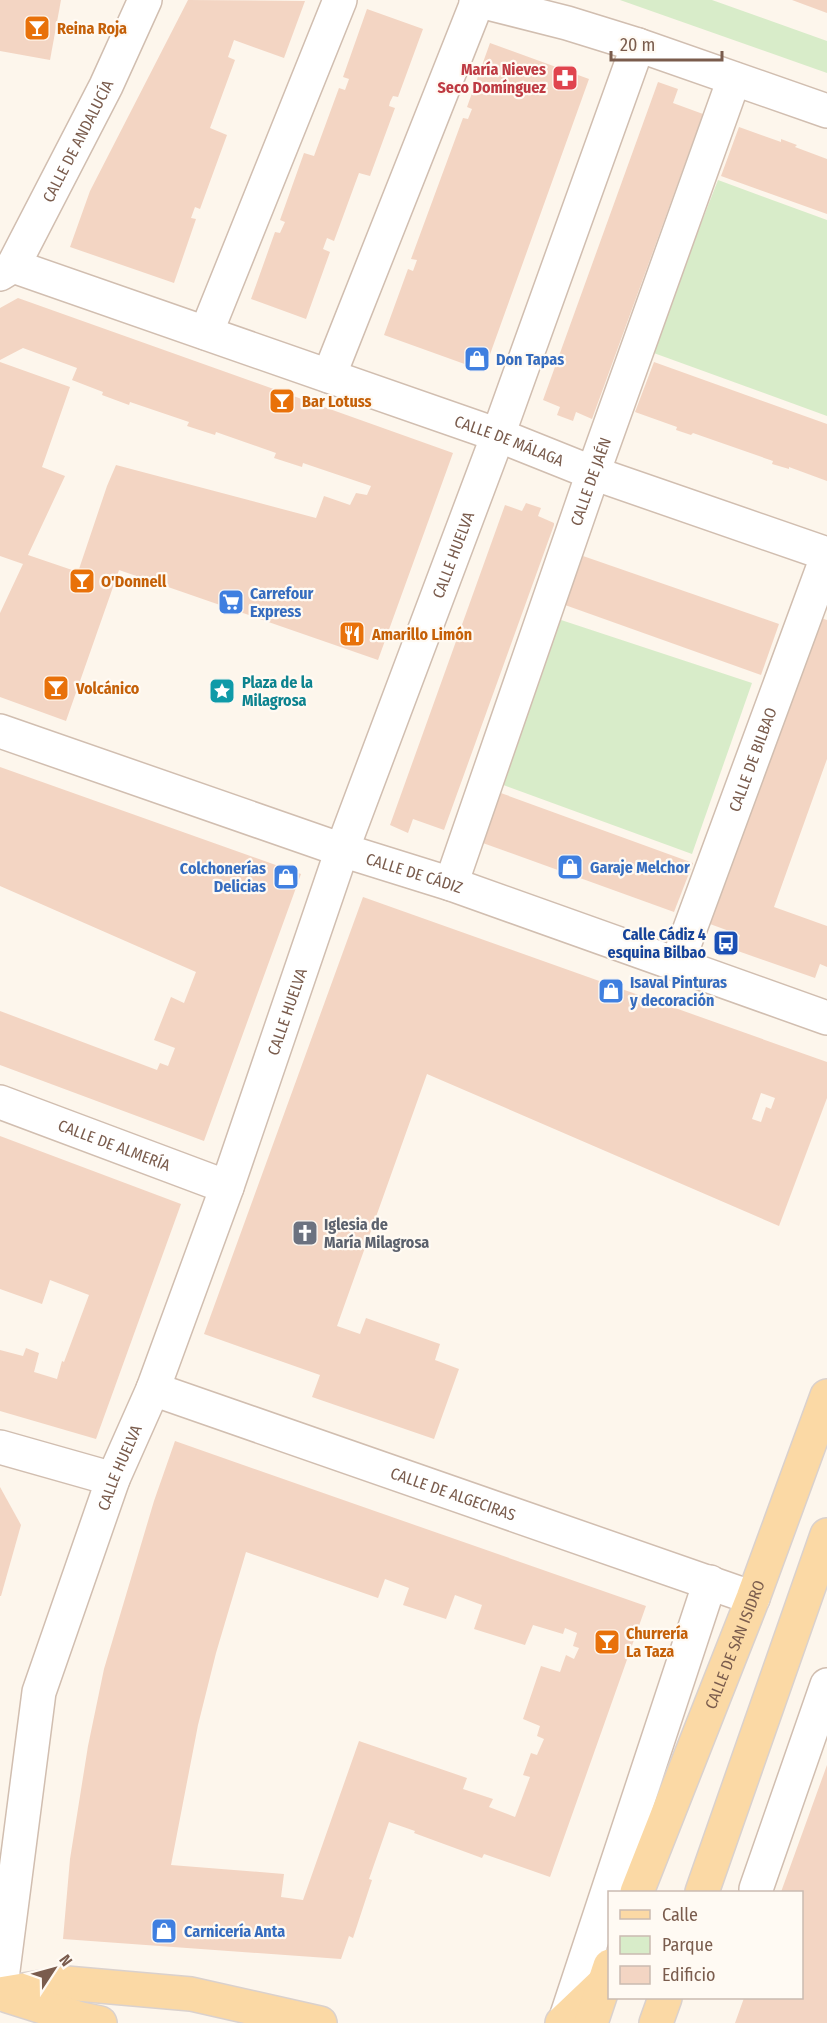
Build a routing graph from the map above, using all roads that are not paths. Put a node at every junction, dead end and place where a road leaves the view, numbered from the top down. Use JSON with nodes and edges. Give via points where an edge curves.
{"nodes":[{"id":1,"x":146,"y":0,"type":"edge"},
{"id":2,"x":340,"y":0,"type":"edge"},
{"id":3,"x":477,"y":0,"type":"edge"},
{"id":4,"x":571,"y":11,"type":"edge"},
{"id":5,"x":638,"y":45,"type":"junction"},
{"id":6,"x":734,"y":79,"type":"junction"},
{"id":7,"x":827,"y":111,"type":"edge"},
{"id":8,"x":6,"y":270,"type":"edge"},
{"id":9,"x":206,"y":333,"type":"junction"},
{"id":10,"x":329,"y":376,"type":"junction"},
{"id":11,"x":498,"y":435,"type":"junction"},
{"id":12,"x":593,"y":473,"type":"junction"},
{"id":13,"x":827,"y":556,"type":"edge"},
{"id":14,"x":0,"y":731,"type":"edge"},
{"id":15,"x":342,"y":850,"type":"junction"},
{"id":16,"x":451,"y":884,"type":"junction"},
{"id":17,"x":677,"y":964,"type":"junction"},
{"id":18,"x":827,"y":1018,"type":"edge"},
{"id":19,"x":0,"y":1102,"type":"edge"},
{"id":20,"x":227,"y":1187,"type":"junction"},
{"id":21,"x":153,"y":1389,"type":"junction"},
{"id":22,"x":827,"y":1396,"type":"edge"},
{"id":23,"x":0,"y":1447,"type":"edge"},
{"id":24,"x":113,"y":1479,"type":"junction"},
{"id":25,"x":827,"y":1535,"type":"edge"},
{"id":26,"x":710,"y":1582,"type":"junction"},
{"id":27,"x":753,"y":1598,"type":"junction"},
{"id":28,"x":827,"y":1685,"type":"edge"},
{"id":29,"x":756,"y":1889,"type":"dead end"},
{"id":30,"x":614,"y":1891,"type":"edge"},
{"id":31,"x":638,"y":1891,"type":"edge"},
{"id":32,"x":703,"y":1891,"type":"edge"},
{"id":33,"x":608,"y":1909,"type":"edge"},
{"id":34,"x":606,"y":1975,"type":"edge"},
{"id":35,"x":0,"y":1994,"type":"edge"},
{"id":36,"x":665,"y":1999,"type":"edge"},
{"id":37,"x":573,"y":2021,"type":"edge"},
{"id":38,"x":100,"y":2023,"type":"edge"},
{"id":39,"x":320,"y":2023,"type":"edge"},
{"id":40,"x":656,"y":2023,"type":"edge"}],
"edges":[{"from":1,"to":8,"type":"street","name":"CALLE DE ANDALUCÍA","via":[[106,86]]},
{"from":2,"to":9,"type":"street"},
{"from":3,"to":4,"type":"street"},
{"from":3,"to":10,"type":"street"},
{"from":4,"to":5,"type":"street"},
{"from":5,"to":6,"type":"street"},
{"from":5,"to":11,"type":"street","name":"CALLE HUELVA"},
{"from":6,"to":7,"type":"street"},
{"from":6,"to":12,"type":"street","name":"CALLE DE JAÉN"},
{"from":8,"to":9,"type":"street","name":"CALLE DE MÁLAGA"},
{"from":9,"to":10,"type":"street","name":"CALLE DE MÁLAGA"},
{"from":10,"to":11,"type":"street","name":"CALLE DE MÁLAGA"},
{"from":11,"to":12,"type":"street","name":"CALLE DE MÁLAGA"},
{"from":11,"to":15,"type":"street","name":"CALLE HUELVA"},
{"from":12,"to":13,"type":"street","name":"CALLE DE MÁLAGA"},
{"from":12,"to":16,"type":"street","name":"CALLE DE JAÉN"},
{"from":13,"to":17,"type":"street","name":"CALLE DE BILBAO"},
{"from":14,"to":15,"type":"street","name":"CALLE DE CÁDIZ"},
{"from":15,"to":16,"type":"street","name":"CALLE DE CÁDIZ"},
{"from":15,"to":20,"type":"street","name":"CALLE HUELVA"},
{"from":16,"to":17,"type":"street","name":"CALLE DE CÁDIZ"},
{"from":17,"to":18,"type":"street","name":"CALLE DE CÁDIZ"},
{"from":19,"to":20,"type":"street","name":"CALLE DE ALMERÍA"},
{"from":20,"to":21,"type":"street","name":"CALLE HUELVA"},
{"from":21,"to":24,"type":"street","name":"CALLE HUELVA"},
{"from":21,"to":26,"type":"street","name":"CALLE DE ALGECIRAS"},
{"from":22,"to":27,"type":"main road","name":"CALLE DE SAN ISIDRO"},
{"from":23,"to":24,"type":"street"},
{"from":24,"to":35,"type":"street","name":"CALLE HUELVA","via":[[39,1692]]},
{"from":25,"to":32,"type":"main road"},
{"from":26,"to":27,"type":"street","name":"CALLE DE ALGECIRAS"},
{"from":26,"to":30,"type":"street"},
{"from":27,"to":31,"type":"main road","name":"CALLE DE SAN ISIDRO"},
{"from":28,"to":29,"type":"street"},
{"from":33,"to":37,"type":"street"},
{"from":34,"to":37,"type":"main road"},
{"from":35,"to":38,"type":"main road"},
{"from":35,"to":39,"type":"main road","via":[[66,1983],[180,1993]]},
{"from":36,"to":40,"type":"main road"}]}
